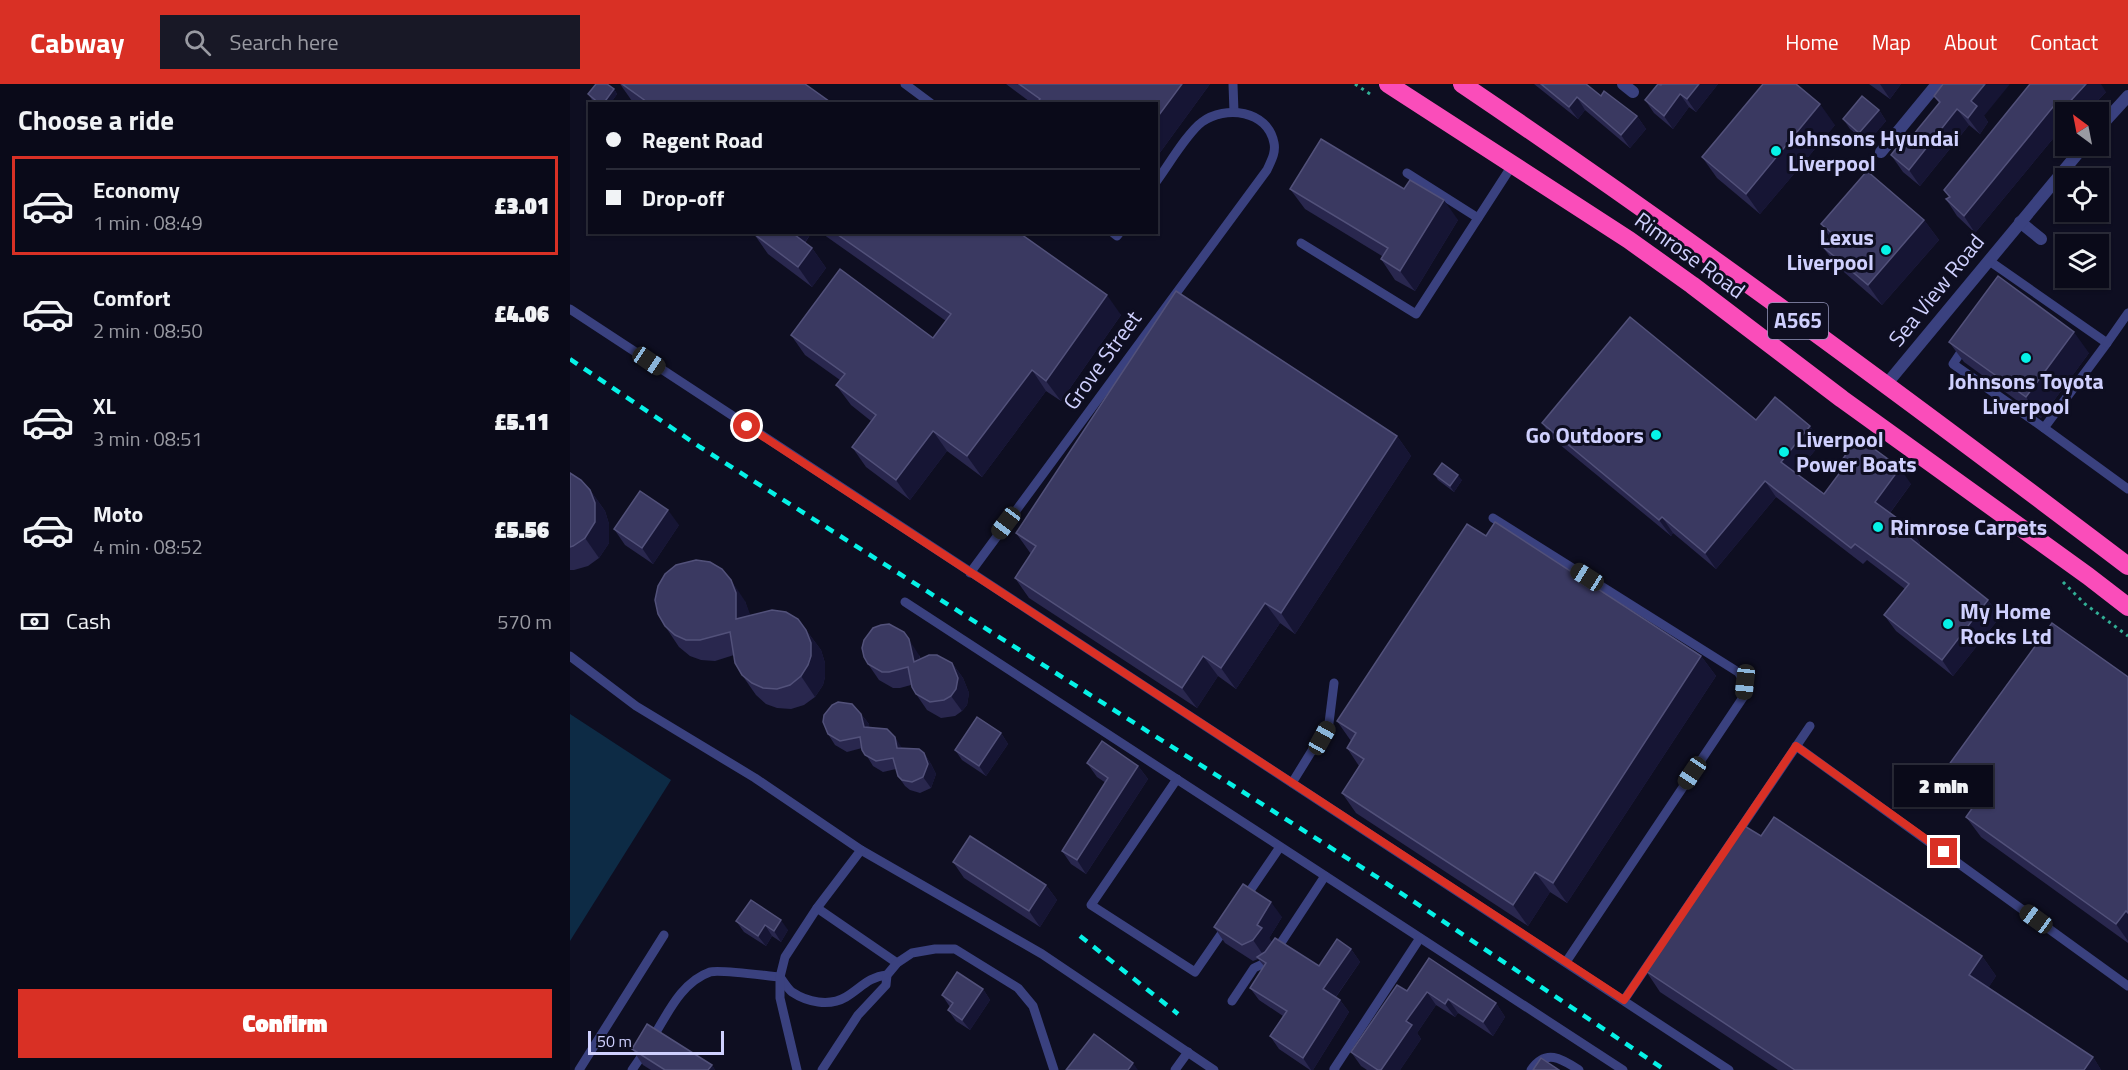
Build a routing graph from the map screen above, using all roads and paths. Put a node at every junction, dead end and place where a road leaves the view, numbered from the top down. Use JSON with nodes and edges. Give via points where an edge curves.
{"nodes":[{"id":1,"x":905,"y":84,"type":"edge"},
{"id":2,"x":1233,"y":84,"type":"edge"},
{"id":3,"x":1355,"y":84,"type":"edge"},
{"id":4,"x":1388,"y":84,"type":"edge"},
{"id":5,"x":1462,"y":84,"type":"edge"},
{"id":6,"x":1937,"y":84,"type":"edge"},
{"id":7,"x":2128,"y":96,"type":"edge"},
{"id":8,"x":1375,"y":97,"type":"dead end"},
{"id":9,"x":929,"y":102,"type":"edge"},
{"id":10,"x":1234,"y":112,"type":"junction"},
{"id":11,"x":2109,"y":116,"type":"edge"},
{"id":12,"x":1881,"y":152,"type":"dead end"},
{"id":13,"x":2076,"y":156,"type":"edge"},
{"id":14,"x":1514,"y":164,"type":"junction"},
{"id":15,"x":1407,"y":173,"type":"dead end"},
{"id":16,"x":1158,"y":179,"type":"edge"},
{"id":17,"x":1478,"y":218,"type":"junction"},
{"id":18,"x":2020,"y":222,"type":"junction"},
{"id":19,"x":2041,"y":239,"type":"dead end"},
{"id":20,"x":1301,"y":243,"type":"dead end"},
{"id":21,"x":1992,"y":255,"type":"junction"},
{"id":22,"x":2014,"y":279,"type":"junction"},
{"id":23,"x":2007,"y":288,"type":"edge"},
{"id":24,"x":570,"y":309,"type":"edge"},
{"id":25,"x":2128,"y":313,"type":"edge"},
{"id":26,"x":1973,"y":336,"type":"edge"},
{"id":27,"x":2107,"y":342,"type":"junction"},
{"id":28,"x":1886,"y":386,"type":"junction"},
{"id":29,"x":2044,"y":428,"type":"junction"},
{"id":30,"x":2128,"y":489,"type":"edge"},
{"id":31,"x":1493,"y":518,"type":"dead end"},
{"id":32,"x":2128,"y":566,"type":"edge"},
{"id":33,"x":970,"y":573,"type":"junction"},
{"id":34,"x":2061,"y":580,"type":"dead end"},
{"id":35,"x":905,"y":602,"type":"dead end"},
{"id":36,"x":2128,"y":607,"type":"edge"},
{"id":37,"x":2128,"y":636,"type":"edge"},
{"id":38,"x":570,"y":656,"type":"edge"},
{"id":39,"x":1334,"y":683,"type":"dead end"},
{"id":40,"x":1809,"y":726,"type":"dead end"},
{"id":41,"x":1796,"y":746,"type":"junction"},
{"id":42,"x":1177,"y":779,"type":"junction"},
{"id":43,"x":1292,"y":783,"type":"junction"},
{"id":44,"x":1280,"y":847,"type":"junction"},
{"id":45,"x":861,"y":850,"type":"junction"},
{"id":46,"x":1325,"y":876,"type":"junction"},
{"id":47,"x":1241,"y":904,"type":"edge"},
{"id":48,"x":818,"y":908,"type":"junction"},
{"id":49,"x":1234,"y":914,"type":"edge"},
{"id":50,"x":664,"y":935,"type":"dead end"},
{"id":51,"x":1420,"y":938,"type":"junction"},
{"id":52,"x":1566,"y":962,"type":"junction"},
{"id":53,"x":897,"y":963,"type":"junction"},
{"id":54,"x":887,"y":975,"type":"junction"},
{"id":55,"x":780,"y":977,"type":"junction"},
{"id":56,"x":2128,"y":986,"type":"edge"},
{"id":57,"x":1624,"y":1000,"type":"junction"},
{"id":58,"x":1232,"y":1001,"type":"dead end"},
{"id":59,"x":1188,"y":1052,"type":"junction"},
{"id":60,"x":579,"y":1070,"type":"edge"},
{"id":61,"x":633,"y":1070,"type":"edge"},
{"id":62,"x":797,"y":1070,"type":"edge"},
{"id":63,"x":822,"y":1070,"type":"edge"},
{"id":64,"x":1054,"y":1070,"type":"edge"},
{"id":65,"x":1175,"y":1070,"type":"edge"},
{"id":66,"x":1214,"y":1070,"type":"edge"},
{"id":67,"x":1335,"y":1070,"type":"edge"},
{"id":68,"x":1531,"y":1070,"type":"edge"},
{"id":69,"x":1579,"y":1070,"type":"edge"},
{"id":70,"x":1623,"y":1070,"type":"edge"},
{"id":71,"x":1729,"y":1070,"type":"edge"}],
"edges":[{"from":1,"to":9,"type":"lane"},
{"from":2,"to":10,"type":"lane"},
{"from":3,"to":8,"type":"path"},
{"from":4,"to":14,"type":"highway","name":"Rimrose Road","number":"A565"},
{"from":5,"to":28,"type":"highway","name":"Rimrose Road","number":"A565","via":[[1604,181]]},
{"from":6,"to":12,"type":"street"},
{"from":7,"to":11,"type":"street"},
{"from":10,"to":16,"type":"lane","via":[[1216,114],[1201,123]]},
{"from":10,"to":33,"type":"lane","name":"Grove Street","via":[[1252,115],[1267,127],[1274,143],[1267,170]]},
{"from":13,"to":18,"type":"street","name":"Sea View Road"},
{"from":14,"to":17,"type":"lane"},
{"from":14,"to":36,"type":"highway","name":"Rimrose Road","number":"A565","via":[[1692,285]]},
{"from":15,"to":17,"type":"lane"},
{"from":17,"to":20,"type":"lane","via":[[1416,314]]},
{"from":18,"to":19,"type":"street"},
{"from":18,"to":21,"type":"street","name":"Sea View Road"},
{"from":21,"to":22,"type":"lane"},
{"from":21,"to":28,"type":"street","name":"Sea View Road"},
{"from":22,"to":23,"type":"lane"},
{"from":22,"to":27,"type":"lane"},
{"from":24,"to":33,"type":"lane"},
{"from":25,"to":27,"type":"lane"},
{"from":26,"to":29,"type":"lane","via":[[1953,364]]},
{"from":27,"to":29,"type":"lane"},
{"from":28,"to":32,"type":"highway","name":"Rimrose Road","number":"A565"},
{"from":29,"to":30,"type":"lane"},
{"from":31,"to":52,"type":"lane","via":[[1738,672],[1745,682],[1744,696]]},
{"from":33,"to":43,"type":"lane"},
{"from":34,"to":37,"type":"path","via":[[2085,604]]},
{"from":35,"to":42,"type":"lane"},
{"from":38,"to":45,"type":"lane","via":[[636,706],[755,778]]},
{"from":39,"to":43,"type":"lane","via":[[1329,723]]},
{"from":40,"to":41,"type":"lane"},
{"from":41,"to":56,"type":"lane"},
{"from":41,"to":57,"type":"lane"},
{"from":42,"to":44,"type":"lane"},
{"from":42,"to":49,"type":"lane","via":[[1091,905],[1195,972]]},
{"from":43,"to":52,"type":"lane"},
{"from":44,"to":46,"type":"lane"},
{"from":44,"to":47,"type":"lane"},
{"from":45,"to":48,"type":"lane"},
{"from":45,"to":59,"type":"lane","via":[[1042,954]]},
{"from":46,"to":51,"type":"lane"},
{"from":46,"to":58,"type":"lane","via":[[1269,961],[1254,968]]},
{"from":48,"to":53,"type":"lane"},
{"from":48,"to":55,"type":"lane","via":[[785,957]]},
{"from":50,"to":60,"type":"lane"},
{"from":51,"to":67,"type":"lane"},
{"from":51,"to":70,"type":"lane"},
{"from":52,"to":57,"type":"lane"},
{"from":53,"to":54,"type":"lane"},
{"from":53,"to":64,"type":"lane","via":[[912,953],[955,949],[1018,988],[1033,1006]]},
{"from":54,"to":55,"type":"lane","via":[[874,977],[844,999],[825,1003],[809,1001],[790,991]]},
{"from":54,"to":63,"type":"lane","via":[[886,985],[858,1015]]},
{"from":55,"to":61,"type":"lane","via":[[711,972],[694,981],[679,995]]},
{"from":55,"to":62,"type":"lane","via":[[780,998]]},
{"from":57,"to":71,"type":"lane"},
{"from":59,"to":65,"type":"lane"},
{"from":59,"to":66,"type":"lane"},
{"from":68,"to":69,"type":"lane","via":[[1546,1057],[1559,1057]]}]}
